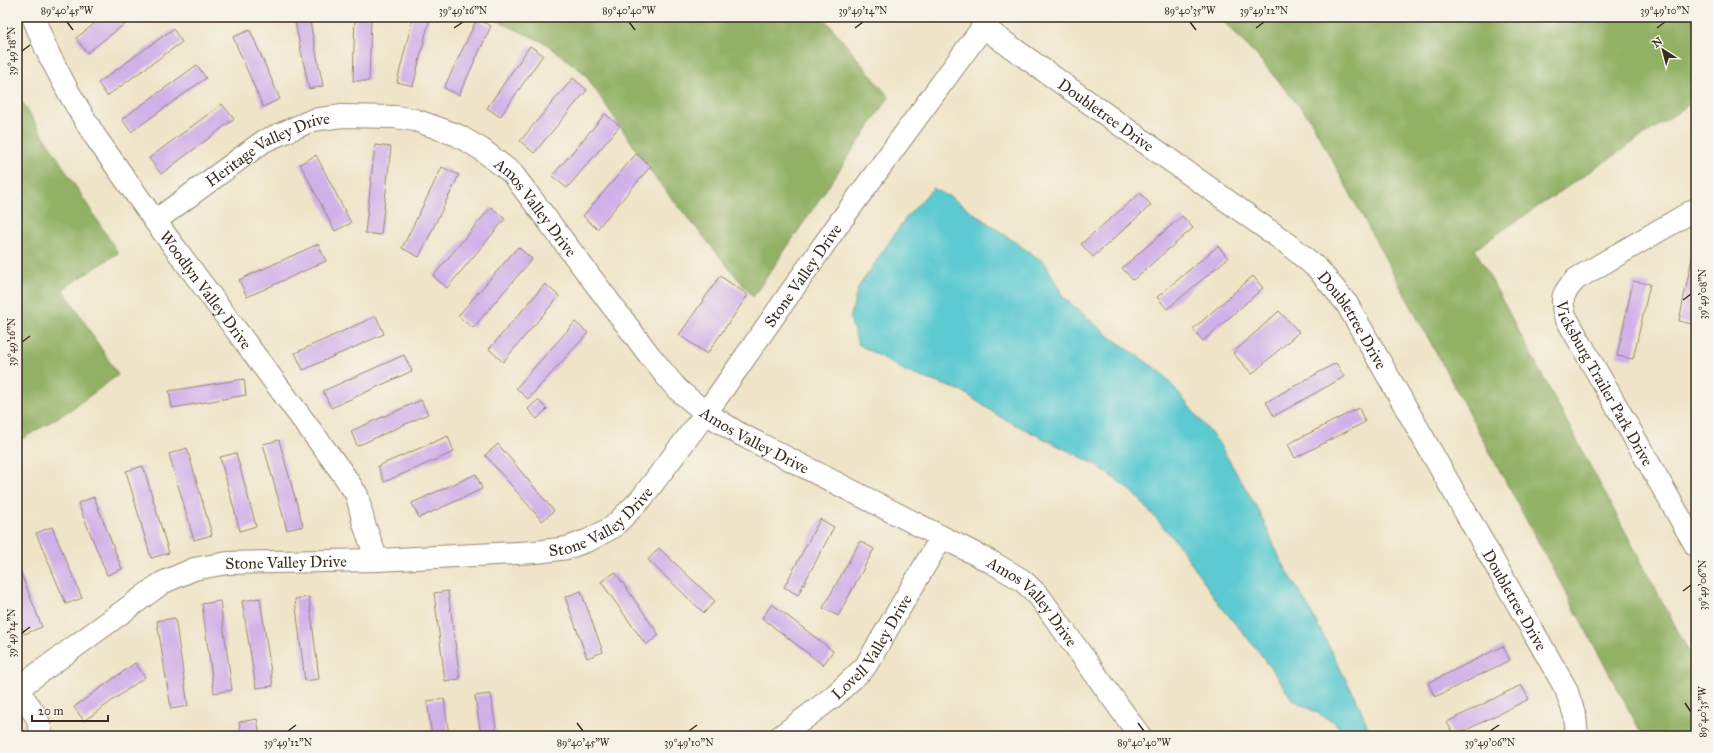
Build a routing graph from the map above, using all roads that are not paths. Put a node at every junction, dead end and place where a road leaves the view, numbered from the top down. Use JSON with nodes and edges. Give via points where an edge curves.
{"nodes":[{"id":1,"x":33,"y":17,"type":"edge"},
{"id":2,"x":983,"y":27,"type":"joint"},
{"id":3,"x":395,"y":117,"type":"joint"},
{"id":4,"x":1696,"y":209,"type":"edge"},
{"id":5,"x":155,"y":221,"type":"junction"},
{"id":6,"x":706,"y":413,"type":"junction"},
{"id":7,"x":941,"y":538,"type":"junction"},
{"id":8,"x":1696,"y":546,"type":"edge"},
{"id":9,"x":378,"y":560,"type":"junction"},
{"id":10,"x":17,"y":689,"type":"edge"},
{"id":11,"x":42,"y":736,"type":"edge"},
{"id":12,"x":781,"y":736,"type":"edge"},
{"id":13,"x":1140,"y":736,"type":"edge"},
{"id":14,"x":1577,"y":736,"type":"edge"}],
"edges":[{"from":1,"to":5,"type":"street","name":"Woodlyn Valley Drive","via":[[48,53],[94,135]]},
{"from":2,"to":6,"type":"street","name":"Stone Valley Drive","via":[[837,226]]},
{"from":2,"to":14,"type":"street","name":"Doubletree Drive","via":[[1288,244],[1318,269],[1347,304],[1566,689],[1575,716]]},
{"from":3,"to":5,"type":"street","name":"Heritage Valley Drive","via":[[342,116],[313,120],[290,129],[264,142]]},
{"from":3,"to":6,"type":"street","name":"Amos Valley Drive","via":[[415,120],[457,135],[481,149],[512,173],[650,356],[677,389]]},
{"from":4,"to":8,"type":"street","name":"Vicksburg Trailer Park Drive","via":[[1576,279],[1562,297],[1565,316]]},
{"from":5,"to":9,"type":"street","name":"Woodlyn Valley Drive","via":[[342,471],[357,495],[364,524]]},
{"from":6,"to":7,"type":"street","name":"Amos Valley Drive","via":[[738,433]]},
{"from":6,"to":9,"type":"street","name":"Stone Valley Drive","via":[[641,499],[613,527],[589,540],[567,548],[536,552]]},
{"from":7,"to":12,"type":"street","name":"Lovell Valley Drive","via":[[865,667],[833,698]]},
{"from":7,"to":13,"type":"street","name":"Amos Valley Drive","via":[[1022,580],[1039,596]]},
{"from":9,"to":10,"type":"street","name":"Stone Valley Drive","via":[[227,563],[194,570],[162,583]]},
{"from":10,"to":11,"type":"street","via":[[36,717]]}]}
